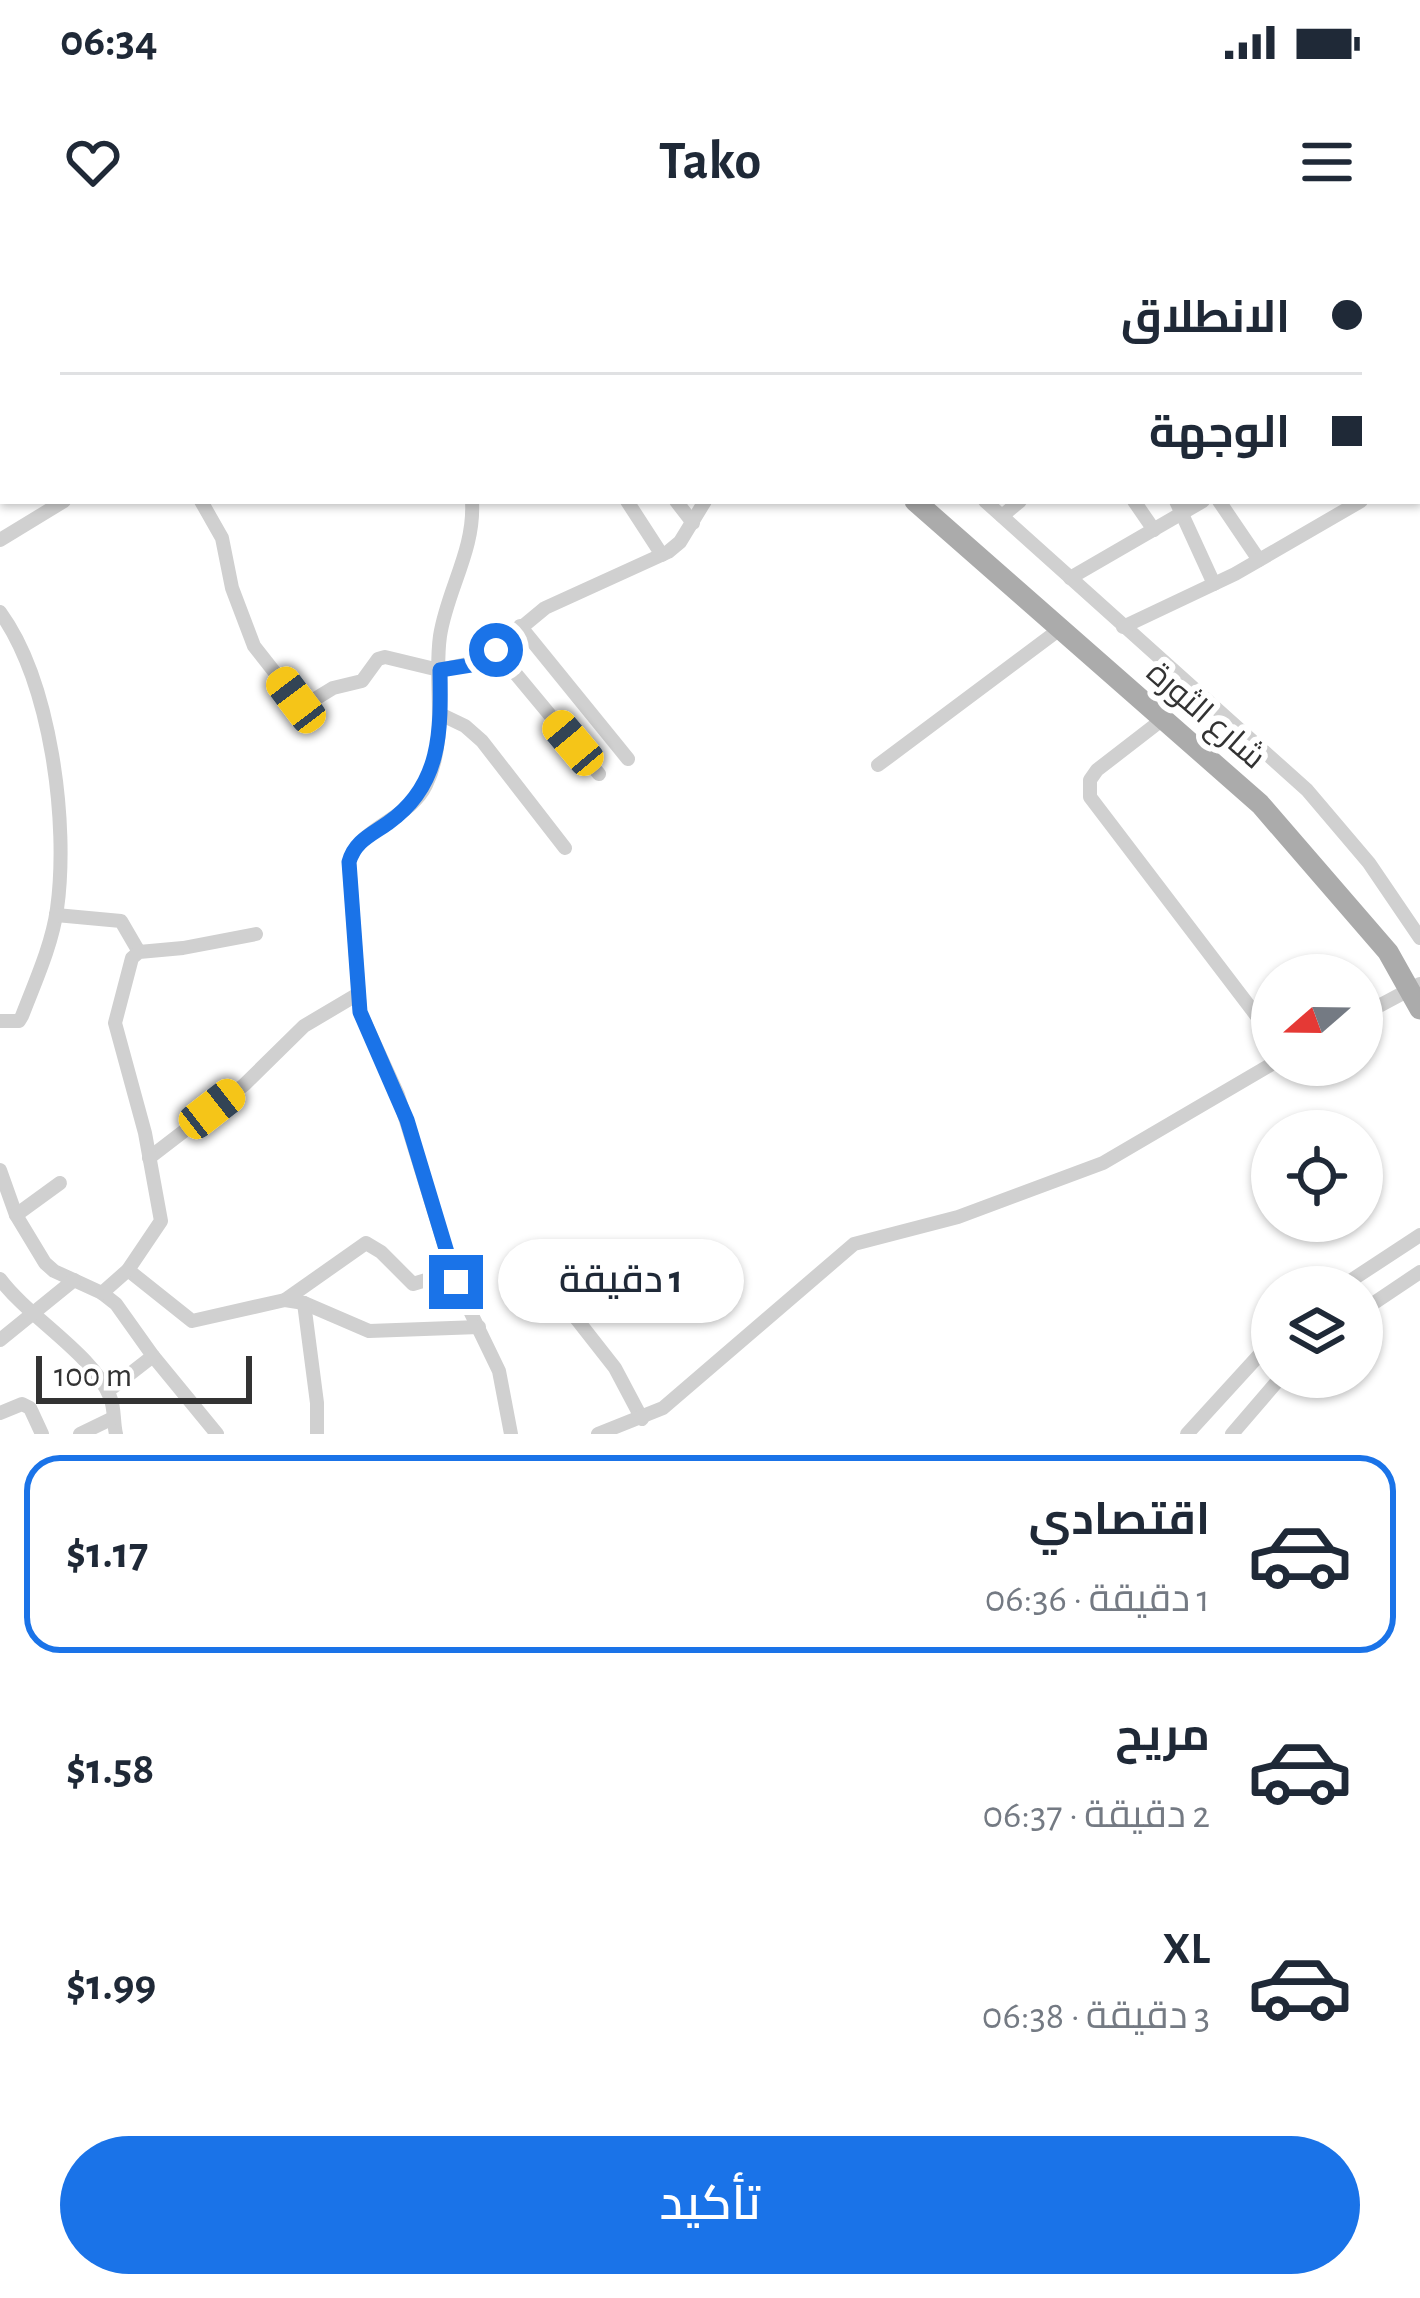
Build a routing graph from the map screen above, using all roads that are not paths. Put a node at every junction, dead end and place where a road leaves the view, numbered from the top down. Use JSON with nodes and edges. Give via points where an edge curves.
{"nodes":[{"id":1,"x":59,"y":504,"type":"edge"},
{"id":2,"x":203,"y":504,"type":"edge"},
{"id":3,"x":472,"y":504,"type":"edge"},
{"id":4,"x":629,"y":504,"type":"edge"},
{"id":5,"x":678,"y":504,"type":"edge"},
{"id":6,"x":703,"y":504,"type":"edge"},
{"id":7,"x":918,"y":504,"type":"edge"},
{"id":8,"x":988,"y":504,"type":"edge"},
{"id":9,"x":1016,"y":504,"type":"edge"},
{"id":10,"x":1136,"y":504,"type":"edge"},
{"id":11,"x":1222,"y":504,"type":"edge"},
{"id":12,"x":1356,"y":504,"type":"edge"},
{"id":13,"x":1180,"y":507,"type":"edge"},
{"id":14,"x":1002,"y":516,"type":"junction"},
{"id":15,"x":693,"y":523,"type":"junction"},
{"id":16,"x":1154,"y":530,"type":"junction"},
{"id":17,"x":0,"y":540,"type":"edge"},
{"id":18,"x":662,"y":555,"type":"junction"},
{"id":19,"x":1259,"y":560,"type":"junction"},
{"id":20,"x":1070,"y":578,"type":"junction"},
{"id":21,"x":1214,"y":584,"type":"junction"},
{"id":22,"x":0,"y":612,"type":"edge"},
{"id":23,"x":520,"y":626,"type":"junction"},
{"id":24,"x":1124,"y":627,"type":"junction"},
{"id":25,"x":1060,"y":629,"type":"junction"},
{"id":26,"x":496,"y":650,"type":"junction"},
{"id":27,"x":440,"y":670,"type":"junction"},
{"id":28,"x":440,"y":714,"type":"junction"},
{"id":29,"x":1163,"y":719,"type":"junction"},
{"id":30,"x":628,"y":759,"type":"dead end"},
{"id":31,"x":878,"y":766,"type":"dead end"},
{"id":32,"x":598,"y":774,"type":"dead end"},
{"id":33,"x":565,"y":848,"type":"dead end"},
{"id":34,"x":56,"y":915,"type":"junction"},
{"id":35,"x":256,"y":934,"type":"dead end"},
{"id":36,"x":1420,"y":938,"type":"edge"},
{"id":37,"x":139,"y":952,"type":"junction"},
{"id":38,"x":358,"y":994,"type":"junction"},
{"id":39,"x":1416,"y":994,"type":"edge"},
{"id":40,"x":1383,"y":1007,"type":"edge"},
{"id":41,"x":1251,"y":1008,"type":"edge"},
{"id":42,"x":0,"y":1021,"type":"edge"},
{"id":43,"x":1251,"y":1076,"type":"edge"},
{"id":44,"x":149,"y":1158,"type":"junction"},
{"id":45,"x":0,"y":1170,"type":"edge"},
{"id":46,"x":60,"y":1184,"type":"dead end"},
{"id":47,"x":16,"y":1215,"type":"junction"},
{"id":48,"x":1420,"y":1235,"type":"edge"},
{"id":49,"x":1373,"y":1266,"type":"edge"},
{"id":50,"x":128,"y":1270,"type":"junction"},
{"id":51,"x":452,"y":1272,"type":"junction"},
{"id":52,"x":1420,"y":1272,"type":"edge"},
{"id":53,"x":0,"y":1280,"type":"edge"},
{"id":54,"x":74,"y":1280,"type":"junction"},
{"id":55,"x":547,"y":1280,"type":"dead end"},
{"id":56,"x":103,"y":1293,"type":"junction"},
{"id":57,"x":1383,"y":1297,"type":"edge"},
{"id":58,"x":285,"y":1300,"type":"junction"},
{"id":59,"x":304,"y":1303,"type":"junction"},
{"id":60,"x":29,"y":1314,"type":"junction"},
{"id":61,"x":479,"y":1328,"type":"junction"},
{"id":62,"x":0,"y":1340,"type":"edge"},
{"id":63,"x":153,"y":1356,"type":"junction"},
{"id":64,"x":1251,"y":1364,"type":"edge"},
{"id":65,"x":108,"y":1391,"type":"junction"},
{"id":66,"x":1263,"y":1398,"type":"edge"},
{"id":67,"x":0,"y":1413,"type":"edge"},
{"id":68,"x":642,"y":1419,"type":"junction"},
{"id":69,"x":115,"y":1426,"type":"edge"},
{"id":70,"x":42,"y":1434,"type":"edge"},
{"id":71,"x":80,"y":1434,"type":"edge"},
{"id":72,"x":217,"y":1434,"type":"edge"},
{"id":73,"x":317,"y":1434,"type":"edge"},
{"id":74,"x":511,"y":1434,"type":"edge"},
{"id":75,"x":598,"y":1434,"type":"edge"},
{"id":76,"x":1187,"y":1434,"type":"edge"},
{"id":77,"x":1232,"y":1434,"type":"edge"}],
"edges":[{"from":1,"to":17,"type":"street"},
{"from":2,"to":27,"type":"street","via":[[222,538],[254,646],[302,707],[362,681],[385,657]]},
{"from":3,"to":27,"type":"street","via":[[471,533],[444,614]]},
{"from":4,"to":18,"type":"street"},
{"from":5,"to":15,"type":"street"},
{"from":6,"to":15,"type":"street"},
{"from":7,"to":25,"type":"main road","name":"شارع الثورة"},
{"from":8,"to":14,"type":"street"},
{"from":9,"to":14,"type":"street"},
{"from":10,"to":16,"type":"street"},
{"from":11,"to":19,"type":"street"},
{"from":12,"to":19,"type":"street"},
{"from":13,"to":16,"type":"street"},
{"from":13,"to":21,"type":"street"},
{"from":14,"to":20,"type":"street"},
{"from":15,"to":18,"type":"street"},
{"from":16,"to":20,"type":"street"},
{"from":18,"to":23,"type":"street"},
{"from":19,"to":21,"type":"street"},
{"from":20,"to":24,"type":"street"},
{"from":21,"to":24,"type":"street"},
{"from":22,"to":34,"type":"street","via":[[24,652],[48,739],[61,871]]},
{"from":23,"to":26,"type":"street"},
{"from":23,"to":30,"type":"street"},
{"from":24,"to":36,"type":"street","via":[[1306,790]]},
{"from":25,"to":29,"type":"main road","name":"شارع الثورة"},
{"from":25,"to":31,"type":"street"},
{"from":26,"to":27,"type":"street"},
{"from":26,"to":32,"type":"street"},
{"from":27,"to":28,"type":"street"},
{"from":28,"to":33,"type":"street","via":[[482,741]]},
{"from":28,"to":38,"type":"street","via":[[426,787],[353,849],[349,862]]},
{"from":29,"to":39,"type":"main road","name":"شارع الثورة","via":[[1260,804]]},
{"from":29,"to":41,"type":"street","via":[[1097,770],[1090,797]]},
{"from":34,"to":37,"type":"street","via":[[121,921]]},
{"from":34,"to":42,"type":"street","via":[[22,1016]]},
{"from":35,"to":37,"type":"street"},
{"from":37,"to":44,"type":"street","via":[[115,1023]]},
{"from":38,"to":44,"type":"street","via":[[304,1026],[244,1085]]},
{"from":38,"to":51,"type":"street","via":[[416,1146]]},
{"from":39,"to":40,"type":"street"},
{"from":43,"to":68,"type":"street","via":[[1102,1163],[958,1217],[854,1244]]},
{"from":44,"to":50,"type":"street","via":[[161,1221]]},
{"from":45,"to":47,"type":"street"},
{"from":46,"to":47,"type":"street"},
{"from":47,"to":54,"type":"street","via":[[45,1263]]},
{"from":48,"to":49,"type":"street"},
{"from":50,"to":56,"type":"street"},
{"from":50,"to":58,"type":"street","via":[[192,1321]]},
{"from":51,"to":58,"type":"street","via":[[412,1284],[366,1244]]},
{"from":51,"to":61,"type":"street"},
{"from":52,"to":57,"type":"street"},
{"from":53,"to":60,"type":"street"},
{"from":54,"to":56,"type":"street"},
{"from":54,"to":60,"type":"street"},
{"from":55,"to":68,"type":"street","via":[[615,1367]]},
{"from":56,"to":63,"type":"street"},
{"from":58,"to":59,"type":"street"},
{"from":59,"to":61,"type":"street","via":[[383,1333]]},
{"from":59,"to":73,"type":"street"},
{"from":60,"to":62,"type":"street"},
{"from":60,"to":65,"type":"street"},
{"from":61,"to":74,"type":"street","via":[[499,1371]]},
{"from":63,"to":65,"type":"street"},
{"from":63,"to":72,"type":"street"},
{"from":64,"to":76,"type":"street"},
{"from":65,"to":69,"type":"street"},
{"from":66,"to":77,"type":"street"},
{"from":67,"to":70,"type":"street","via":[[30,1408]]},
{"from":68,"to":75,"type":"street"},
{"from":69,"to":71,"type":"street"}]}
